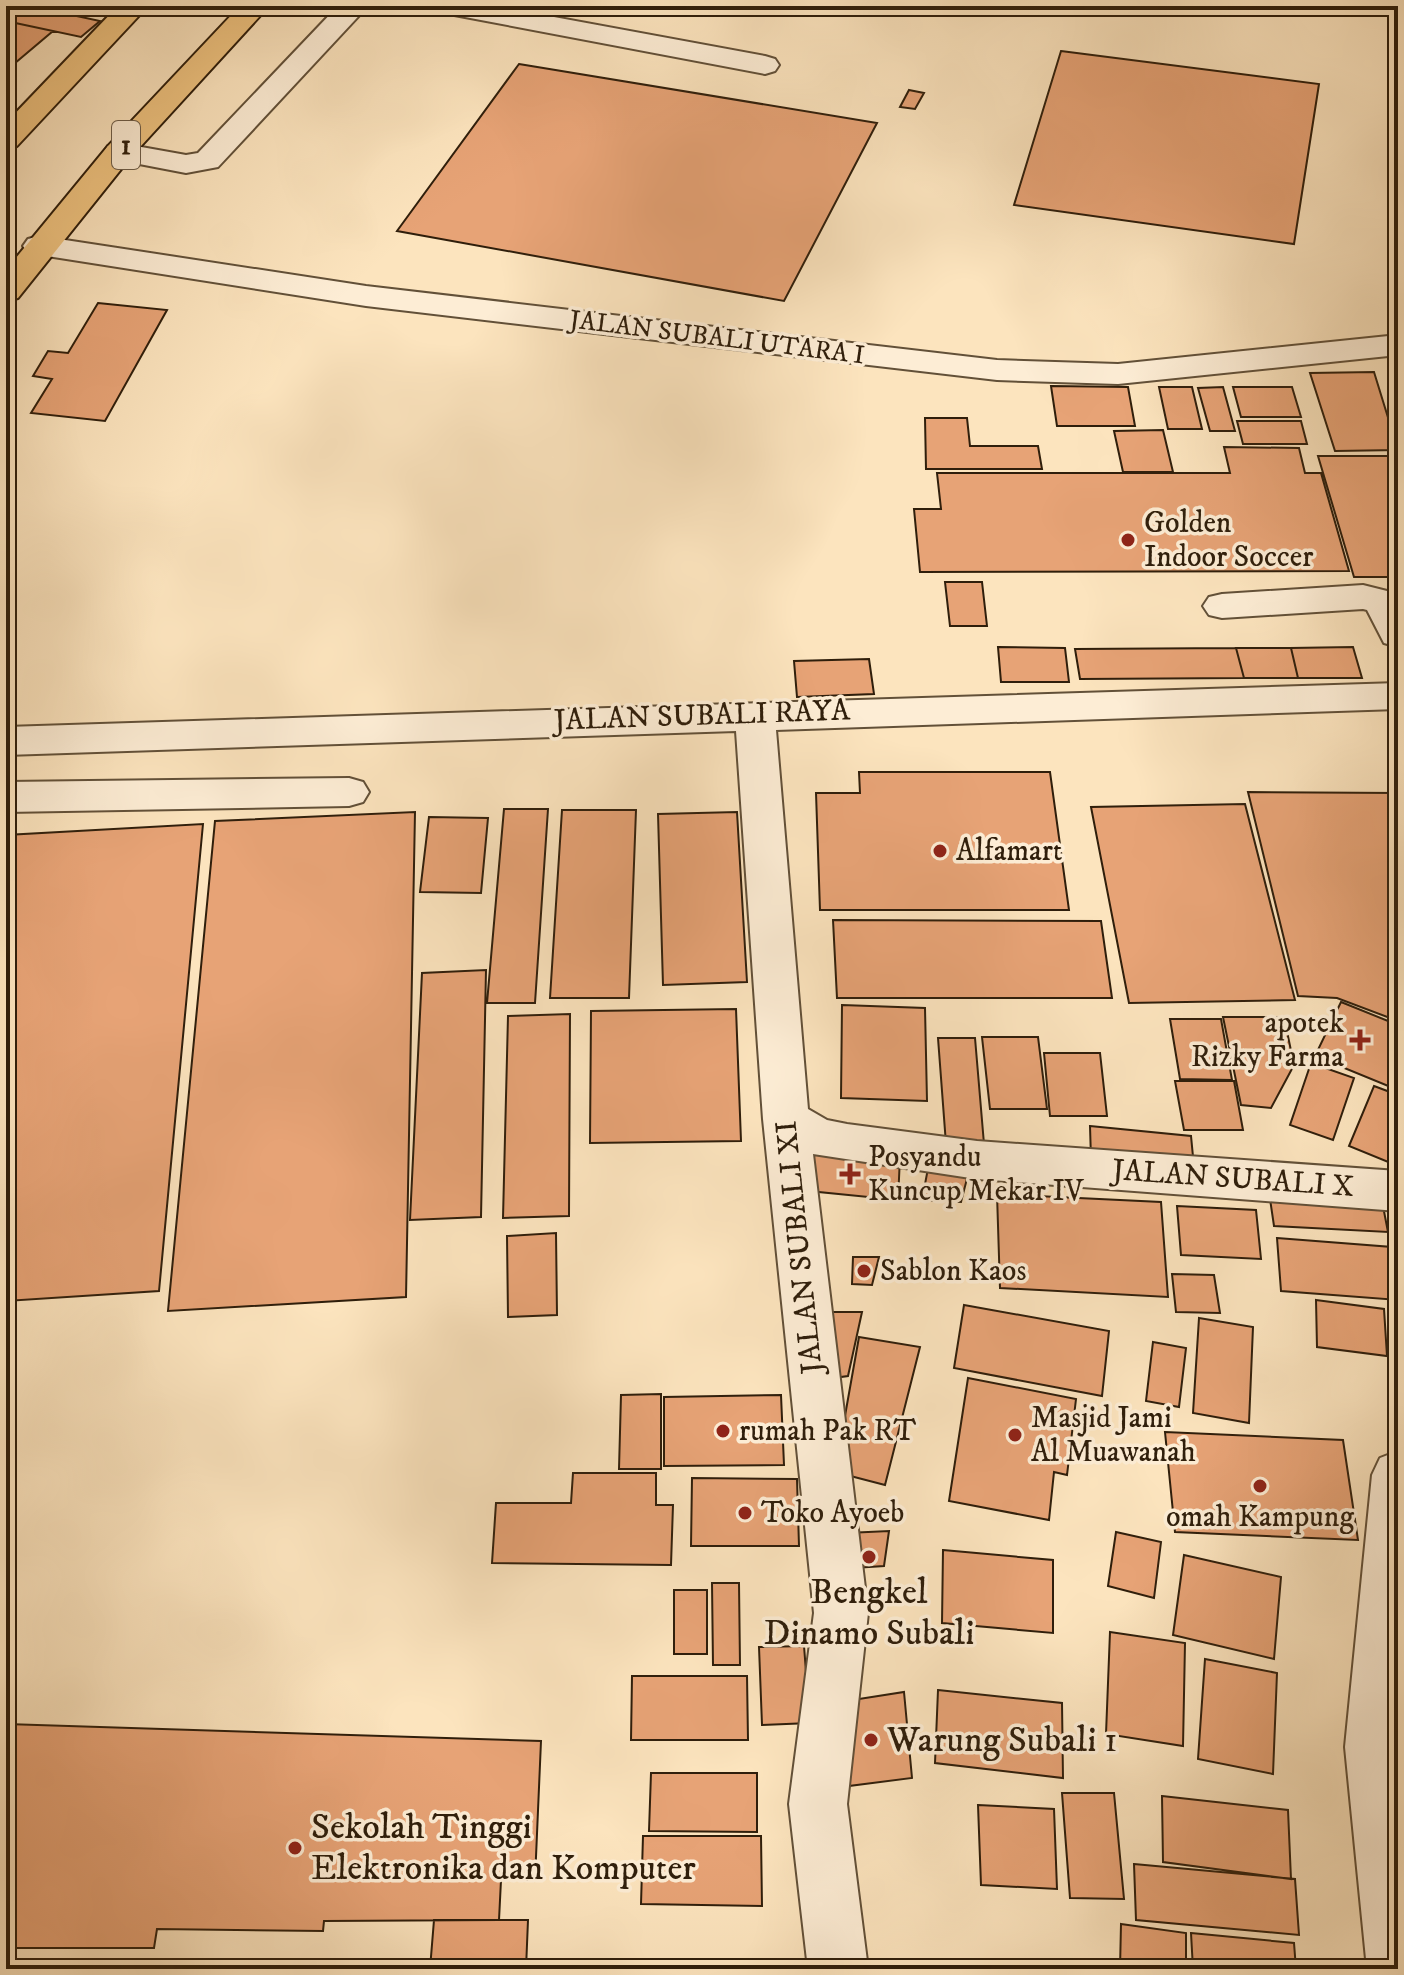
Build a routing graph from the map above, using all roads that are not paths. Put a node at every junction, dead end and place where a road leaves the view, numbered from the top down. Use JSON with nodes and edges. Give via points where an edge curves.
{"nodes":[{"id":1,"x":134,"y":6,"type":"edge"},
{"id":2,"x":255,"y":6,"type":"edge"},
{"id":3,"x":354,"y":6,"type":"edge"},
{"id":4,"x":449,"y":6,"type":"edge"},
{"id":5,"x":765,"y":65,"type":"dead end"},
{"id":6,"x":6,"y":140,"type":"edge"},
{"id":7,"x":119,"y":152,"type":"junction"},
{"id":8,"x":39,"y":246,"type":"junction"},
{"id":9,"x":6,"y":291,"type":"edge"},
{"id":10,"x":1398,"y":345,"type":"edge"},
{"id":11,"x":1222,"y":606,"type":"dead end"},
{"id":12,"x":1398,"y":634,"type":"edge"},
{"id":13,"x":1398,"y":696,"type":"edge"},
{"id":14,"x":755,"y":714,"type":"junction"},
{"id":15,"x":6,"y":741,"type":"edge"},
{"id":16,"x":349,"y":792,"type":"dead end"},
{"id":17,"x":6,"y":797,"type":"edge"},
{"id":18,"x":786,"y":1119,"type":"junction"},
{"id":19,"x":1398,"y":1191,"type":"edge"},
{"id":20,"x":1398,"y":1475,"type":"edge"},
{"id":21,"x":1385,"y":1749,"type":"edge"},
{"id":22,"x":838,"y":1969,"type":"edge"},
{"id":23,"x":1397,"y":1969,"type":"edge"}],
"edges":[{"from":1,"to":6,"type":"highway"},
{"from":2,"to":7,"type":"highway","number":"1"},
{"from":3,"to":7,"type":"street","via":[[207,161],[186,164]]},
{"from":4,"to":5,"type":"street"},
{"from":7,"to":8,"type":"highway","number":"1"},
{"from":8,"to":9,"type":"highway","number":"1"},
{"from":8,"to":10,"type":"street","name":"JALAN SUBALI UTARA I","via":[[366,296],[997,370],[1118,374]]},
{"from":11,"to":12,"type":"street","via":[[1363,597],[1382,602]]},
{"from":13,"to":14,"type":"street","name":"JALAN SUBALI RAYA"},
{"from":14,"to":15,"type":"street","name":"JALAN SUBALI RAYA"},
{"from":14,"to":18,"type":"street","name":"JALAN SUBALI XI"},
{"from":16,"to":17,"type":"street"},
{"from":18,"to":19,"type":"street","name":"JALAN SUBALI X","via":[[816,1136],[847,1143],[977,1160]]},
{"from":18,"to":22,"type":"street","name":"JALAN SUBALI XI","via":[[841,1613],[818,1804]]},
{"from":20,"to":21,"type":"street"},
{"from":21,"to":23,"type":"street"}]}
